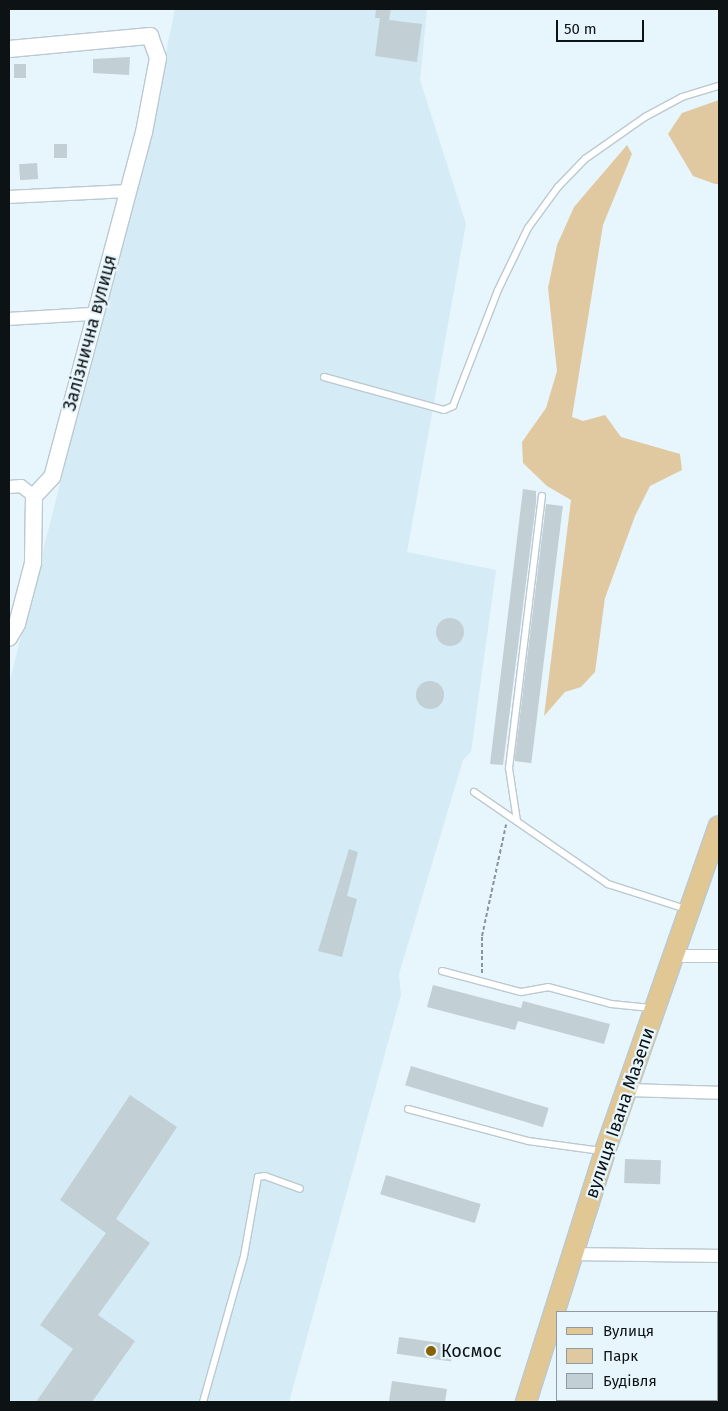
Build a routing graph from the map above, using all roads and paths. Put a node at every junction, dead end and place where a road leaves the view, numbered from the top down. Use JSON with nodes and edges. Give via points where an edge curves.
{"nodes":[{"id":1,"x":9,"y":49,"type":"edge"},
{"id":2,"x":719,"y":86,"type":"edge"},
{"id":3,"x":127,"y":191,"type":"junction"},
{"id":4,"x":9,"y":197,"type":"edge"},
{"id":5,"x":94,"y":314,"type":"junction"},
{"id":6,"x":9,"y":319,"type":"edge"},
{"id":7,"x":324,"y":377,"type":"dead end"},
{"id":8,"x":9,"y":487,"type":"edge"},
{"id":9,"x":34,"y":496,"type":"junction"},
{"id":10,"x":542,"y":496,"type":"dead end"},
{"id":11,"x":9,"y":638,"type":"edge"},
{"id":12,"x":474,"y":792,"type":"dead end"},
{"id":13,"x":510,"y":816,"type":"junction"},
{"id":14,"x":516,"y":821,"type":"junction"},
{"id":15,"x":719,"y":826,"type":"edge"},
{"id":16,"x":690,"y":910,"type":"junction"},
{"id":17,"x":674,"y":956,"type":"junction"},
{"id":18,"x":719,"y":956,"type":"edge"},
{"id":19,"x":442,"y":971,"type":"dead end"},
{"id":20,"x":482,"y":982,"type":"junction"},
{"id":21,"x":655,"y":1008,"type":"junction"},
{"id":22,"x":626,"y":1090,"type":"junction"},
{"id":23,"x":719,"y":1092,"type":"edge"},
{"id":24,"x":408,"y":1109,"type":"dead end"},
{"id":25,"x":605,"y":1152,"type":"junction"},
{"id":26,"x":300,"y":1190,"type":"dead end"},
{"id":27,"x":574,"y":1254,"type":"junction"},
{"id":28,"x":719,"y":1256,"type":"edge"},
{"id":29,"x":203,"y":1402,"type":"edge"},
{"id":30,"x":526,"y":1402,"type":"edge"}],
"edges":[{"from":1,"to":3,"type":"street","name":"Залізнична вулиця","via":[[150,36],[158,58]]},
{"from":2,"to":7,"type":"lane","via":[[682,97],[644,116],[585,159],[558,187],[528,228],[498,290],[453,406],[444,410]]},
{"from":3,"to":4,"type":"street"},
{"from":3,"to":5,"type":"street","name":"Залізнична вулиця"},
{"from":5,"to":6,"type":"street"},
{"from":5,"to":9,"type":"street","name":"Залізнична вулиця","via":[[52,477]]},
{"from":8,"to":9,"type":"street","via":[[21,486]]},
{"from":9,"to":11,"type":"street","via":[[33,563],[17,624]]},
{"from":10,"to":14,"type":"lane","via":[[509,768]]},
{"from":12,"to":13,"type":"lane"},
{"from":13,"to":14,"type":"lane"},
{"from":13,"to":20,"type":"path","via":[[499,844],[482,936]]},
{"from":14,"to":16,"type":"lane","via":[[608,884]]},
{"from":15,"to":16,"type":"main road","name":"вулиця Івана Мазепи"},
{"from":16,"to":17,"type":"main road","name":"вулиця Івана Мазепи"},
{"from":17,"to":18,"type":"street"},
{"from":17,"to":21,"type":"main road","name":"вулиця Івана Мазепи"},
{"from":19,"to":20,"type":"lane"},
{"from":20,"to":21,"type":"lane","via":[[521,992],[548,987],[611,1004]]},
{"from":21,"to":22,"type":"main road","name":"вулиця Івана Мазепи"},
{"from":22,"to":23,"type":"street"},
{"from":22,"to":25,"type":"main road","name":"вулиця Івана Мазепи"},
{"from":24,"to":25,"type":"lane","via":[[528,1141]]},
{"from":25,"to":27,"type":"main road","name":"вулиця Івана Мазепи"},
{"from":26,"to":29,"type":"lane","via":[[258,1177],[244,1256]]},
{"from":27,"to":28,"type":"street"},
{"from":27,"to":30,"type":"main road","name":"вулиця Івана Мазепи"}]}
